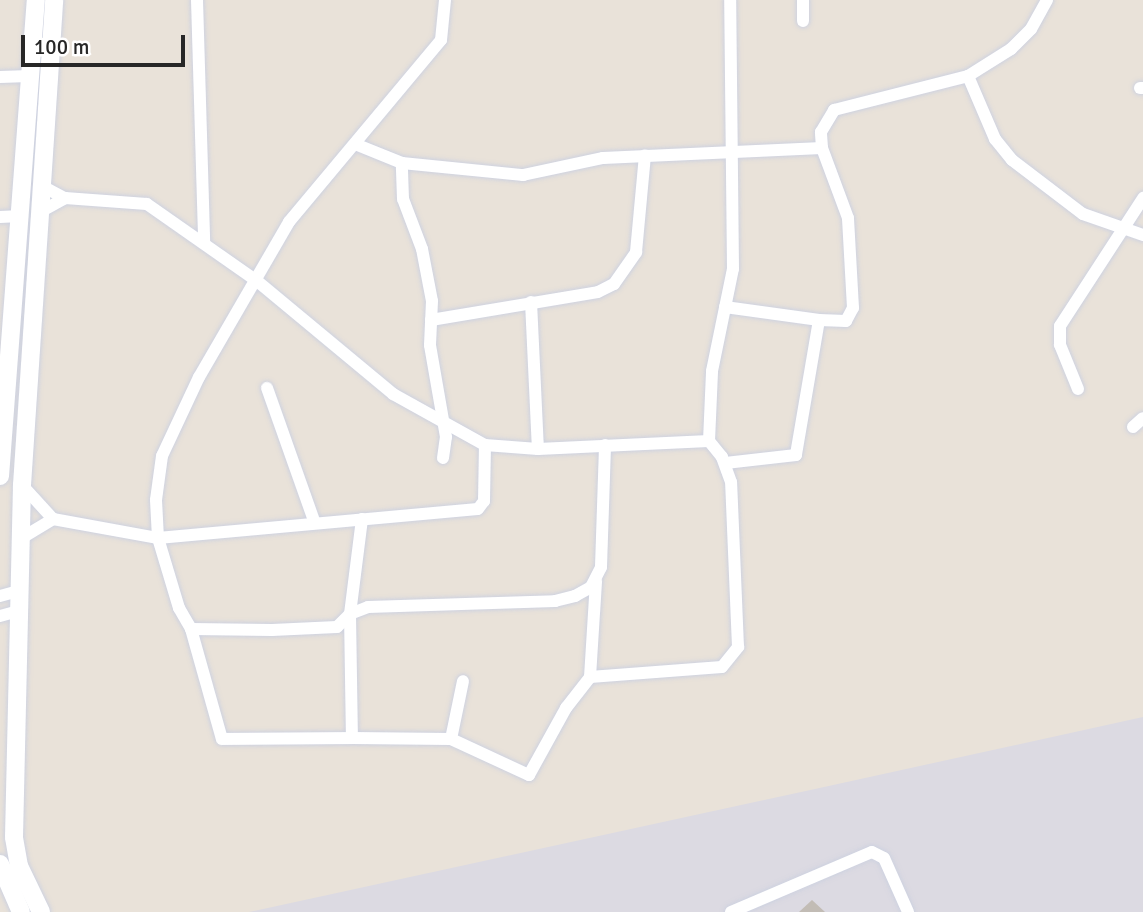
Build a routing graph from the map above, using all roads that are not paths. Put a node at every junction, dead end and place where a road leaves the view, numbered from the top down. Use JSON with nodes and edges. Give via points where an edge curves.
{"nodes":[{"id":1,"x":197,"y":0,"type":"edge"},
{"id":2,"x":445,"y":0,"type":"edge"},
{"id":3,"x":730,"y":0,"type":"edge"},
{"id":4,"x":803,"y":0,"type":"edge"},
{"id":5,"x":1047,"y":0,"type":"edge"},
{"id":6,"x":44,"y":5,"type":"edge"},
{"id":7,"x":803,"y":21,"type":"dead end"},
{"id":8,"x":29,"y":76,"type":"junction"},
{"id":9,"x":968,"y":76,"type":"junction"},
{"id":10,"x":0,"y":77,"type":"edge"},
{"id":11,"x":355,"y":144,"type":"junction"},
{"id":12,"x":822,"y":148,"type":"junction"},
{"id":13,"x":645,"y":155,"type":"junction"},
{"id":14,"x":732,"y":155,"type":"junction"},
{"id":15,"x":402,"y":163,"type":"junction"},
{"id":16,"x":42,"y":186,"type":"junction"},
{"id":17,"x":65,"y":198,"type":"junction"},
{"id":18,"x":1143,"y":198,"type":"edge"},
{"id":19,"x":40,"y":212,"type":"junction"},
{"id":20,"x":21,"y":216,"type":"junction"},
{"id":21,"x":0,"y":217,"type":"edge"},
{"id":22,"x":1120,"y":229,"type":"junction"},
{"id":23,"x":1143,"y":234,"type":"edge"},
{"id":24,"x":204,"y":242,"type":"junction"},
{"id":25,"x":17,"y":252,"type":"junction"},
{"id":26,"x":36,"y":253,"type":"junction"},
{"id":27,"x":257,"y":281,"type":"junction"},
{"id":28,"x":531,"y":302,"type":"junction"},
{"id":29,"x":725,"y":307,"type":"junction"},
{"id":30,"x":431,"y":320,"type":"junction"},
{"id":31,"x":819,"y":320,"type":"junction"},
{"id":32,"x":267,"y":388,"type":"dead end"},
{"id":33,"x":1078,"y":389,"type":"dead end"},
{"id":34,"x":444,"y":425,"type":"junction"},
{"id":35,"x":709,"y":441,"type":"junction"},
{"id":36,"x":485,"y":445,"type":"junction"},
{"id":37,"x":605,"y":445,"type":"junction"},
{"id":38,"x":538,"y":449,"type":"junction"},
{"id":39,"x":443,"y":458,"type":"dead end"},
{"id":40,"x":725,"y":463,"type":"junction"},
{"id":41,"x":0,"y":476,"type":"edge"},
{"id":42,"x":22,"y":485,"type":"junction"},
{"id":43,"x":53,"y":519,"type":"junction"},
{"id":44,"x":362,"y":519,"type":"junction"},
{"id":45,"x":314,"y":521,"type":"junction"},
{"id":46,"x":158,"y":538,"type":"junction"},
{"id":47,"x":20,"y":539,"type":"junction"},
{"id":48,"x":596,"y":581,"type":"junction"},
{"id":49,"x":19,"y":591,"type":"junction"},
{"id":50,"x":0,"y":596,"type":"edge"},
{"id":51,"x":19,"y":611,"type":"junction"},
{"id":52,"x":350,"y":614,"type":"junction"},
{"id":53,"x":0,"y":616,"type":"edge"},
{"id":54,"x":191,"y":629,"type":"junction"},
{"id":55,"x":590,"y":677,"type":"junction"},
{"id":56,"x":463,"y":681,"type":"dead end"},
{"id":57,"x":352,"y":738,"type":"junction"},
{"id":58,"x":450,"y":739,"type":"junction"},
{"id":59,"x":0,"y":864,"type":"edge"},
{"id":60,"x":736,"y":911,"type":"edge"},
{"id":61,"x":21,"y":912,"type":"edge"},
{"id":62,"x":41,"y":912,"type":"edge"},
{"id":63,"x":908,"y":912,"type":"edge"}],
"edges":[{"from":1,"to":24,"type":"street"},
{"from":2,"to":11,"type":"street","via":[[441,40]]},
{"from":3,"to":14,"type":"street"},
{"from":4,"to":7,"type":"street"},
{"from":5,"to":9,"type":"street","via":[[1031,29],[1011,49]]},
{"from":6,"to":8,"type":"main road"},
{"from":6,"to":16,"type":"main road"},
{"from":8,"to":10,"type":"street"},
{"from":8,"to":20,"type":"main road"},
{"from":9,"to":12,"type":"street","via":[[834,110],[821,132]]},
{"from":9,"to":22,"type":"street","via":[[995,139],[1012,160],[1083,214]]},
{"from":11,"to":15,"type":"street"},
{"from":11,"to":27,"type":"street","via":[[289,222]]},
{"from":12,"to":14,"type":"street"},
{"from":12,"to":31,"type":"street","via":[[848,218],[853,308],[842,323]]},
{"from":13,"to":14,"type":"street"},
{"from":13,"to":15,"type":"street","via":[[603,158],[523,175]]},
{"from":13,"to":28,"type":"street","via":[[639,236],[628,270],[597,292]]},
{"from":14,"to":29,"type":"street","via":[[733,269]]},
{"from":15,"to":30,"type":"street","via":[[401,191],[426,268]]},
{"from":16,"to":17,"type":"street"},
{"from":16,"to":19,"type":"main road"},
{"from":17,"to":19,"type":"street"},
{"from":17,"to":24,"type":"street","via":[[147,204]]},
{"from":18,"to":22,"type":"street"},
{"from":19,"to":26,"type":"main road"},
{"from":20,"to":21,"type":"street"},
{"from":20,"to":25,"type":"main road"},
{"from":22,"to":23,"type":"street"},
{"from":22,"to":33,"type":"street","via":[[1060,326],[1060,345]]},
{"from":24,"to":27,"type":"street"},
{"from":25,"to":26,"type":"main road"},
{"from":25,"to":41,"type":"main road"},
{"from":26,"to":42,"type":"main road"},
{"from":27,"to":34,"type":"street","via":[[393,394]]},
{"from":27,"to":46,"type":"street","via":[[199,377],[162,456],[156,500]]},
{"from":28,"to":30,"type":"street"},
{"from":28,"to":38,"type":"street"},
{"from":29,"to":31,"type":"street"},
{"from":29,"to":35,"type":"street","via":[[712,371]]},
{"from":30,"to":34,"type":"street","via":[[432,367]]},
{"from":31,"to":40,"type":"street","via":[[796,456]]},
{"from":32,"to":45,"type":"street"},
{"from":34,"to":36,"type":"street"},
{"from":34,"to":39,"type":"street"},
{"from":35,"to":37,"type":"street"},
{"from":35,"to":40,"type":"street"},
{"from":36,"to":38,"type":"street"},
{"from":36,"to":44,"type":"street","via":[[481,508]]},
{"from":37,"to":38,"type":"street"},
{"from":37,"to":48,"type":"street","via":[[601,567]]},
{"from":40,"to":55,"type":"street","via":[[731,482],[738,647],[722,667]]},
{"from":42,"to":43,"type":"street"},
{"from":42,"to":47,"type":"main road"},
{"from":43,"to":46,"type":"street"},
{"from":43,"to":47,"type":"street"},
{"from":44,"to":45,"type":"street"},
{"from":44,"to":52,"type":"street"},
{"from":45,"to":46,"type":"street"},
{"from":46,"to":54,"type":"street","via":[[178,608]]},
{"from":47,"to":49,"type":"main road"},
{"from":48,"to":52,"type":"street","via":[[584,591],[555,601],[368,607]]},
{"from":48,"to":55,"type":"street"},
{"from":49,"to":50,"type":"street"},
{"from":49,"to":51,"type":"main road"},
{"from":51,"to":53,"type":"street"},
{"from":51,"to":62,"type":"main road","via":[[14,837],[24,880]]},
{"from":52,"to":54,"type":"street","via":[[344,624],[327,628]]},
{"from":52,"to":57,"type":"street"},
{"from":54,"to":57,"type":"street","via":[[222,739]]},
{"from":55,"to":58,"type":"street","via":[[566,708],[529,775]]},
{"from":56,"to":58,"type":"street"},
{"from":57,"to":58,"type":"street"},
{"from":59,"to":61,"type":"main road"},
{"from":60,"to":63,"type":"street","via":[[872,852],[886,861]]}]}
